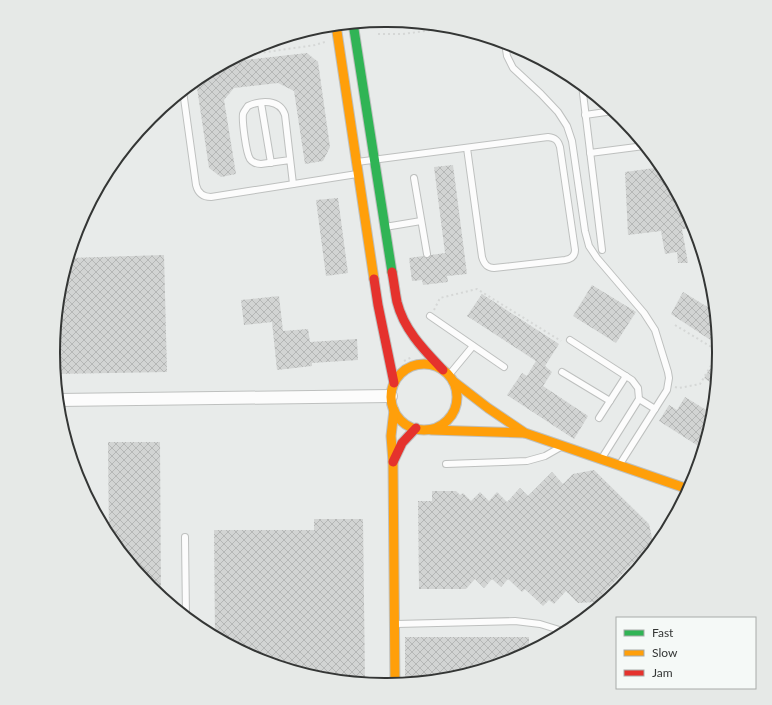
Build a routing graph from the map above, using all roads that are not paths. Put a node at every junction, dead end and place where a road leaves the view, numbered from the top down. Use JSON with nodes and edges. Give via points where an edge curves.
{"nodes":[{"id":1,"x":355,"y":29,"type":"edge"},
{"id":2,"x":337,"y":31,"type":"edge"},
{"id":3,"x":506,"y":50,"type":"edge"},
{"id":4,"x":583,"y":93,"type":"edge"},
{"id":5,"x":184,"y":97,"type":"edge"},
{"id":6,"x":261,"y":103,"type":"junction"},
{"id":7,"x":605,"y":112,"type":"edge"},
{"id":8,"x":585,"y":115,"type":"junction"},
{"id":9,"x":638,"y":147,"type":"edge"},
{"id":10,"x":467,"y":148,"type":"junction"},
{"id":11,"x":590,"y":153,"type":"junction"},
{"id":12,"x":290,"y":160,"type":"junction"},
{"id":13,"x":375,"y":160,"type":"junction"},
{"id":14,"x":356,"y":162,"type":"junction"},
{"id":15,"x":271,"y":163,"type":"junction"},
{"id":16,"x":358,"y":174,"type":"junction"},
{"id":17,"x":414,"y":178,"type":"dead end"},
{"id":18,"x":293,"y":184,"type":"junction"},
{"id":19,"x":421,"y":221,"type":"junction"},
{"id":20,"x":385,"y":227,"type":"junction"},
{"id":21,"x":602,"y":250,"type":"dead end"},
{"id":22,"x":427,"y":254,"type":"dead end"},
{"id":23,"x":430,"y":316,"type":"road end"},
{"id":24,"x":570,"y":340,"type":"road end"},
{"id":25,"x":473,"y":346,"type":"junction"},
{"id":26,"x":504,"y":368,"type":"dead end"},
{"id":27,"x":562,"y":372,"type":"dead end"},
{"id":28,"x":448,"y":375,"type":"junction"},
{"id":29,"x":626,"y":376,"type":"junction"},
{"id":30,"x":394,"y":383,"type":"junction"},
{"id":31,"x":391,"y":396,"type":"junction"},
{"id":32,"x":639,"y":399,"type":"junction"},
{"id":33,"x":64,"y":400,"type":"edge"},
{"id":34,"x":610,"y":402,"type":"junction"},
{"id":35,"x":655,"y":409,"type":"junction"},
{"id":36,"x":394,"y":410,"type":"junction"},
{"id":37,"x":599,"y":418,"type":"dead end"},
{"id":38,"x":416,"y":428,"type":"junction"},
{"id":39,"x":427,"y":430,"type":"junction"},
{"id":40,"x":525,"y":433,"type":"junction"},
{"id":41,"x":562,"y":446,"type":"junction"},
{"id":42,"x":601,"y":459,"type":"junction"},
{"id":43,"x":393,"y":462,"type":"junction"},
{"id":44,"x":446,"y":464,"type":"dead end"},
{"id":45,"x":620,"y":466,"type":"junction"},
{"id":46,"x":682,"y":487,"type":"edge"},
{"id":47,"x":185,"y":537,"type":"dead end"},
{"id":48,"x":186,"y":609,"type":"edge"},
{"id":49,"x":394,"y":624,"type":"junction"},
{"id":50,"x":557,"y":629,"type":"edge"},
{"id":51,"x":395,"y":678,"type":"edge"}],
"edges":[{"from":1,"to":13,"type":"street"},
{"from":2,"to":14,"type":"street"},
{"from":3,"to":35,"type":"lane","via":[[513,68],[558,112],[567,126],[572,140],[589,246],[650,321],[659,339],[668,372],[668,384]]},
{"from":4,"to":8,"type":"lane"},
{"from":5,"to":18,"type":"lane","via":[[199,193],[207,197]]},
{"from":6,"to":12,"type":"lane","via":[[275,103],[284,111]]},
{"from":6,"to":15,"type":"lane"},
{"from":6,"to":15,"type":"lane","via":[[248,106],[244,112],[248,152],[257,164]]},
{"from":7,"to":8,"type":"lane"},
{"from":8,"to":11,"type":"lane"},
{"from":9,"to":11,"type":"lane"},
{"from":10,"to":10,"type":"lane","via":[[485,264],[494,268],[565,260],[574,256],[560,147],[556,140],[548,137]]},
{"from":10,"to":13,"type":"lane"},
{"from":11,"to":21,"type":"lane"},
{"from":12,"to":15,"type":"lane"},
{"from":12,"to":18,"type":"lane"},
{"from":13,"to":14,"type":"lane"},
{"from":13,"to":20,"type":"street"},
{"from":14,"to":16,"type":"street"},
{"from":16,"to":18,"type":"lane"},
{"from":16,"to":30,"type":"street","via":[[378,306]]},
{"from":17,"to":19,"type":"lane"},
{"from":19,"to":20,"type":"lane"},
{"from":19,"to":22,"type":"lane"},
{"from":20,"to":28,"type":"street","via":[[401,316],[411,335]]},
{"from":23,"to":25,"type":"lane"},
{"from":24,"to":29,"type":"lane"},
{"from":25,"to":26,"type":"lane"},
{"from":25,"to":28,"type":"lane"},
{"from":27,"to":34,"type":"lane"},
{"from":28,"to":30,"type":"street","via":[[435,366],[416,365],[407,368]]},
{"from":28,"to":39,"type":"street","via":[[457,391],[457,402],[446,421]]},
{"from":28,"to":40,"type":"street","via":[[488,408]]},
{"from":29,"to":32,"type":"lane","via":[[636,383]]},
{"from":29,"to":34,"type":"lane"},
{"from":30,"to":31,"type":"street"},
{"from":31,"to":33,"type":"street"},
{"from":31,"to":36,"type":"street"},
{"from":32,"to":35,"type":"lane"},
{"from":32,"to":42,"type":"lane"},
{"from":34,"to":37,"type":"lane"},
{"from":35,"to":45,"type":"lane"},
{"from":36,"to":38,"type":"street","via":[[407,425]]},
{"from":36,"to":43,"type":"street","via":[[390,431]]},
{"from":38,"to":39,"type":"street"},
{"from":38,"to":43,"type":"street","via":[[402,443]]},
{"from":39,"to":40,"type":"street"},
{"from":40,"to":41,"type":"street"},
{"from":41,"to":42,"type":"street"},
{"from":41,"to":44,"type":"lane","via":[[546,456],[527,461]]},
{"from":42,"to":45,"type":"street"},
{"from":43,"to":49,"type":"street"},
{"from":45,"to":46,"type":"street"},
{"from":47,"to":48,"type":"lane"},
{"from":49,"to":50,"type":"lane","via":[[514,621]]},
{"from":49,"to":51,"type":"street"}]}
